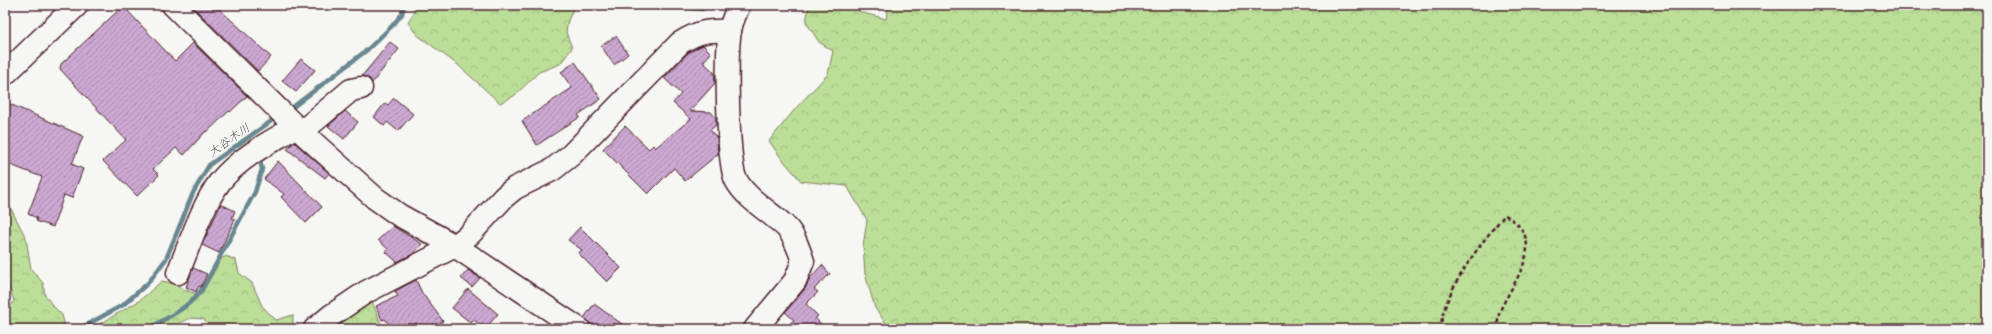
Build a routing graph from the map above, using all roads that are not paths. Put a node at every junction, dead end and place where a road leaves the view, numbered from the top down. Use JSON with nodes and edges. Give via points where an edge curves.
{"nodes":[{"id":1,"x":77,"y":5,"type":"edge"},
{"id":2,"x":173,"y":5,"type":"edge"},
{"id":3,"x":739,"y":5,"type":"edge"},
{"id":4,"x":730,"y":31,"type":"junction"},
{"id":5,"x":5,"y":74,"type":"edge"},
{"id":6,"x":361,"y":88,"type":"dead end"},
{"id":7,"x":291,"y":121,"type":"junction"},
{"id":8,"x":455,"y":246,"type":"junction"},
{"id":9,"x":178,"y":273,"type":"dead end"},
{"id":10,"x":315,"y":329,"type":"edge"},
{"id":11,"x":579,"y":329,"type":"edge"},
{"id":12,"x":755,"y":329,"type":"edge"}],
"edges":[{"from":1,"to":5,"type":"street"},
{"from":2,"to":7,"type":"street"},
{"from":3,"to":4,"type":"street"},
{"from":4,"to":8,"type":"street","via":[[709,30],[696,33],[680,43],[571,155],[552,170],[504,196],[470,234]]},
{"from":4,"to":12,"type":"street","via":[[728,100],[732,169],[736,180],[746,192],[788,229],[803,261],[795,281]]},
{"from":6,"to":7,"type":"street","via":[[351,90],[305,128]]},
{"from":7,"to":8,"type":"street","via":[[375,198]]},
{"from":7,"to":9,"type":"street","via":[[219,182]]},
{"from":8,"to":10,"type":"street","via":[[366,292]]},
{"from":8,"to":11,"type":"street"}]}
